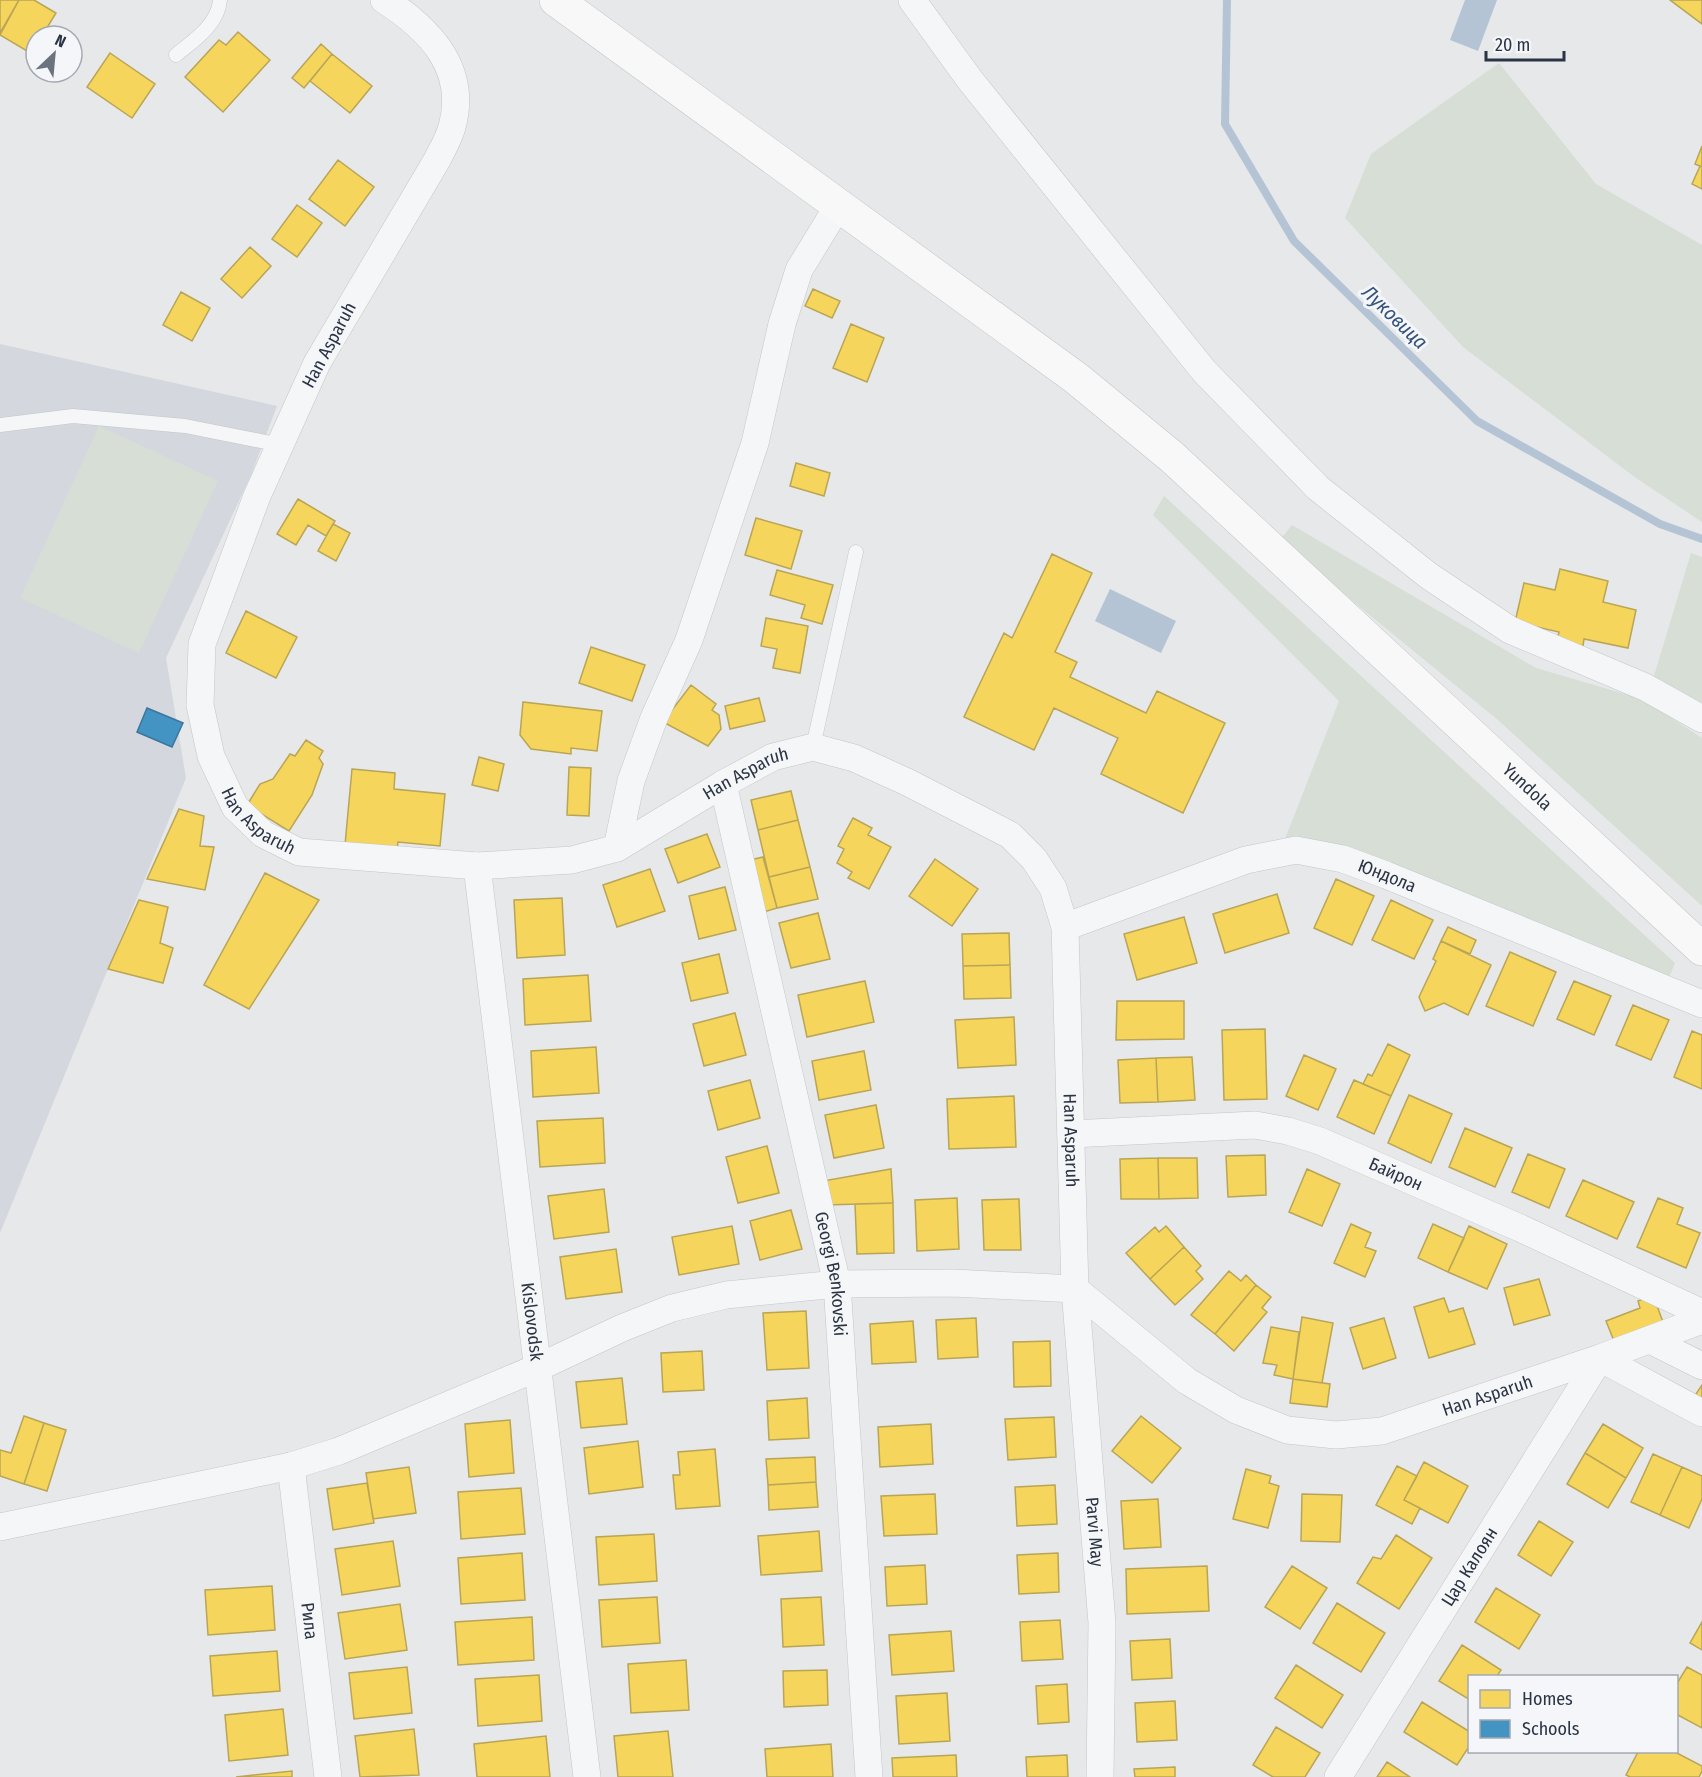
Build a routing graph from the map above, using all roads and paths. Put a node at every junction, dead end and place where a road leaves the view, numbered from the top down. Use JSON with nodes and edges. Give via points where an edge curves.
{"nodes":[{"id":1,"x":220,"y":0,"type":"edge"},
{"id":2,"x":384,"y":0,"type":"edge"},
{"id":3,"x":556,"y":0,"type":"edge"},
{"id":4,"x":912,"y":0,"type":"edge"},
{"id":5,"x":176,"y":55,"type":"dead end"},
{"id":6,"x":838,"y":206,"type":"junction"},
{"id":7,"x":0,"y":426,"type":"edge"},
{"id":8,"x":281,"y":445,"type":"junction"},
{"id":9,"x":856,"y":552,"type":"dead end"},
{"id":10,"x":1702,"y":719,"type":"edge"},
{"id":11,"x":813,"y":747,"type":"junction"},
{"id":12,"x":723,"y":784,"type":"junction"},
{"id":13,"x":617,"y":848,"type":"junction"},
{"id":14,"x":477,"y":866,"type":"junction"},
{"id":15,"x":1065,"y":927,"type":"junction"},
{"id":16,"x":1702,"y":950,"type":"edge"},
{"id":17,"x":1702,"y":1004,"type":"edge"},
{"id":18,"x":1071,"y":1134,"type":"junction"},
{"id":19,"x":837,"y":1284,"type":"junction"},
{"id":20,"x":1075,"y":1289,"type":"junction"},
{"id":21,"x":1702,"y":1313,"type":"edge"},
{"id":22,"x":1702,"y":1320,"type":"edge"},
{"id":23,"x":1650,"y":1340,"type":"junction"},
{"id":24,"x":1600,"y":1358,"type":"junction"},
{"id":25,"x":1702,"y":1366,"type":"edge"},
{"id":26,"x":539,"y":1367,"type":"junction"},
{"id":27,"x":1702,"y":1413,"type":"edge"},
{"id":28,"x":291,"y":1466,"type":"junction"},
{"id":29,"x":0,"y":1527,"type":"edge"},
{"id":30,"x":328,"y":1777,"type":"edge"},
{"id":31,"x":587,"y":1777,"type":"edge"},
{"id":32,"x":869,"y":1777,"type":"edge"},
{"id":33,"x":1100,"y":1777,"type":"edge"},
{"id":34,"x":1338,"y":1777,"type":"edge"}],
"edges":[{"from":1,"to":5,"type":"lane","via":[[206,30]]},
{"from":2,"to":8,"type":"street","name":"Han Asparuh","via":[[433,40],[451,67],[457,99],[452,129],[316,363]]},
{"from":3,"to":6,"type":"main road","name":"Yundola"},
{"from":4,"to":10,"type":"street","via":[[970,80],[1204,371],[1318,488],[1429,576],[1510,630],[1645,687]]},
{"from":6,"to":13,"type":"street","via":[[800,270],[782,324],[755,443],[693,629],[631,781]]},
{"from":6,"to":16,"type":"main road","name":"Yundola","via":[[1076,378],[1172,457]]},
{"from":7,"to":8,"type":"lane","via":[[73,416],[185,426]]},
{"from":8,"to":14,"type":"street","name":"Han Asparuh","via":[[257,496],[202,644],[200,705],[211,756],[235,807],[263,834],[299,852]]},
{"from":9,"to":11,"type":"lane"},
{"from":11,"to":12,"type":"street","name":"Han Asparuh","via":[[773,757]]},
{"from":11,"to":15,"type":"street","name":"Han Asparuh","via":[[854,758],[1010,835],[1034,859],[1053,888]]},
{"from":12,"to":13,"type":"street","name":"Han Asparuh"},
{"from":12,"to":19,"type":"street","name":"Georgi Benkovski"},
{"from":13,"to":14,"type":"street","name":"Han Asparuh","via":[[572,860]]},
{"from":14,"to":26,"type":"street","name":"Kislovodsk"},
{"from":15,"to":17,"type":"street","name":"Юндола","via":[[1246,860],[1296,850],[1343,859],[1386,875]]},
{"from":15,"to":18,"type":"street","name":"Han Asparuh"},
{"from":18,"to":20,"type":"street","name":"Han Asparuh"},
{"from":18,"to":21,"type":"street","name":"Байрон","via":[[1255,1125],[1288,1131],[1520,1227]]},
{"from":19,"to":20,"type":"street","via":[[953,1283]]},
{"from":19,"to":26,"type":"street","via":[[726,1295],[672,1308]]},
{"from":19,"to":32,"type":"street","name":"Georgi Benkovski"},
{"from":20,"to":24,"type":"street","name":"Han Asparuh","via":[[1187,1381],[1236,1410],[1287,1430],[1336,1435],[1382,1431]]},
{"from":20,"to":33,"type":"street","name":"Parvi May","via":[[1102,1623]]},
{"from":22,"to":23,"type":"street","name":"Han Asparuh"},
{"from":23,"to":24,"type":"street","name":"Han Asparuh"},
{"from":23,"to":25,"type":"street"},
{"from":24,"to":27,"type":"street"},
{"from":24,"to":34,"type":"street","name":"Цар Калоян"},
{"from":26,"to":28,"type":"street","via":[[339,1451]]},
{"from":26,"to":31,"type":"street","name":"Kislovodsk"},
{"from":28,"to":29,"type":"street"},
{"from":28,"to":30,"type":"street","name":"Рила"}]}
